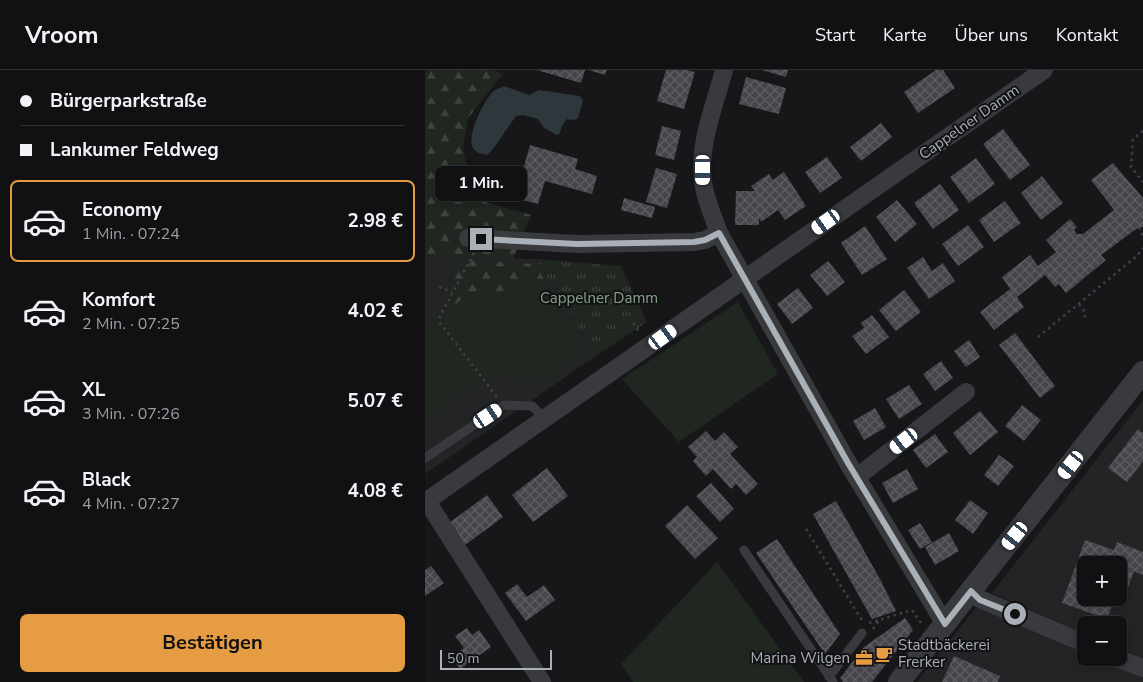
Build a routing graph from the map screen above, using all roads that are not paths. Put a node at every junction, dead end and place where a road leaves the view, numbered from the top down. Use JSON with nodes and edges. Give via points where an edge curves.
{"nodes":[{"id":1,"x":724,"y":70,"type":"edge"},
{"id":2,"x":1044,"y":70,"type":"edge"},
{"id":3,"x":719,"y":233,"type":"junction"},
{"id":4,"x":475,"y":238,"type":"road end"},
{"id":5,"x":744,"y":279,"type":"junction"},
{"id":6,"x":1140,"y":382,"type":"edge"},
{"id":7,"x":966,"y":392,"type":"dead end"},
{"id":8,"x":545,"y":419,"type":"junction"},
{"id":9,"x":425,"y":458,"type":"edge"},
{"id":10,"x":857,"y":478,"type":"junction"},
{"id":11,"x":426,"y":502,"type":"edge"},
{"id":12,"x":744,"y":550,"type":"dead end"},
{"id":13,"x":971,"y":591,"type":"junction"},
{"id":14,"x":939,"y":631,"type":"junction"},
{"id":15,"x":862,"y":633,"type":"road end"},
{"id":16,"x":1077,"y":640,"type":"edge"},
{"id":17,"x":1127,"y":662,"type":"edge"},
{"id":18,"x":1143,"y":668,"type":"edge"},
{"id":19,"x":831,"y":679,"type":"edge"},
{"id":20,"x":542,"y":682,"type":"edge"},
{"id":21,"x":899,"y":682,"type":"edge"}],
"edges":[{"from":1,"to":3,"type":"street","via":[[706,136],[703,160],[703,180]]},
{"from":2,"to":5,"type":"street","name":"Cappelner Damm"},
{"from":3,"to":4,"type":"street","via":[[694,242],[577,244]]},
{"from":3,"to":5,"type":"street"},
{"from":5,"to":8,"type":"street","name":"Cappelner Damm"},
{"from":5,"to":10,"type":"street"},
{"from":6,"to":13,"type":"street"},
{"from":7,"to":10,"type":"street"},
{"from":8,"to":9,"type":"lane","via":[[532,406],[504,405]]},
{"from":8,"to":11,"type":"street","name":"Cappelner Damm"},
{"from":10,"to":14,"type":"street"},
{"from":11,"to":20,"type":"street","name":"Cappelner Damm"},
{"from":12,"to":19,"type":"lane"},
{"from":13,"to":14,"type":"street"},
{"from":13,"to":16,"type":"street","via":[[980,600]]},
{"from":14,"to":21,"type":"street"},
{"from":15,"to":19,"type":"lane"},
{"from":17,"to":18,"type":"street"}]}
